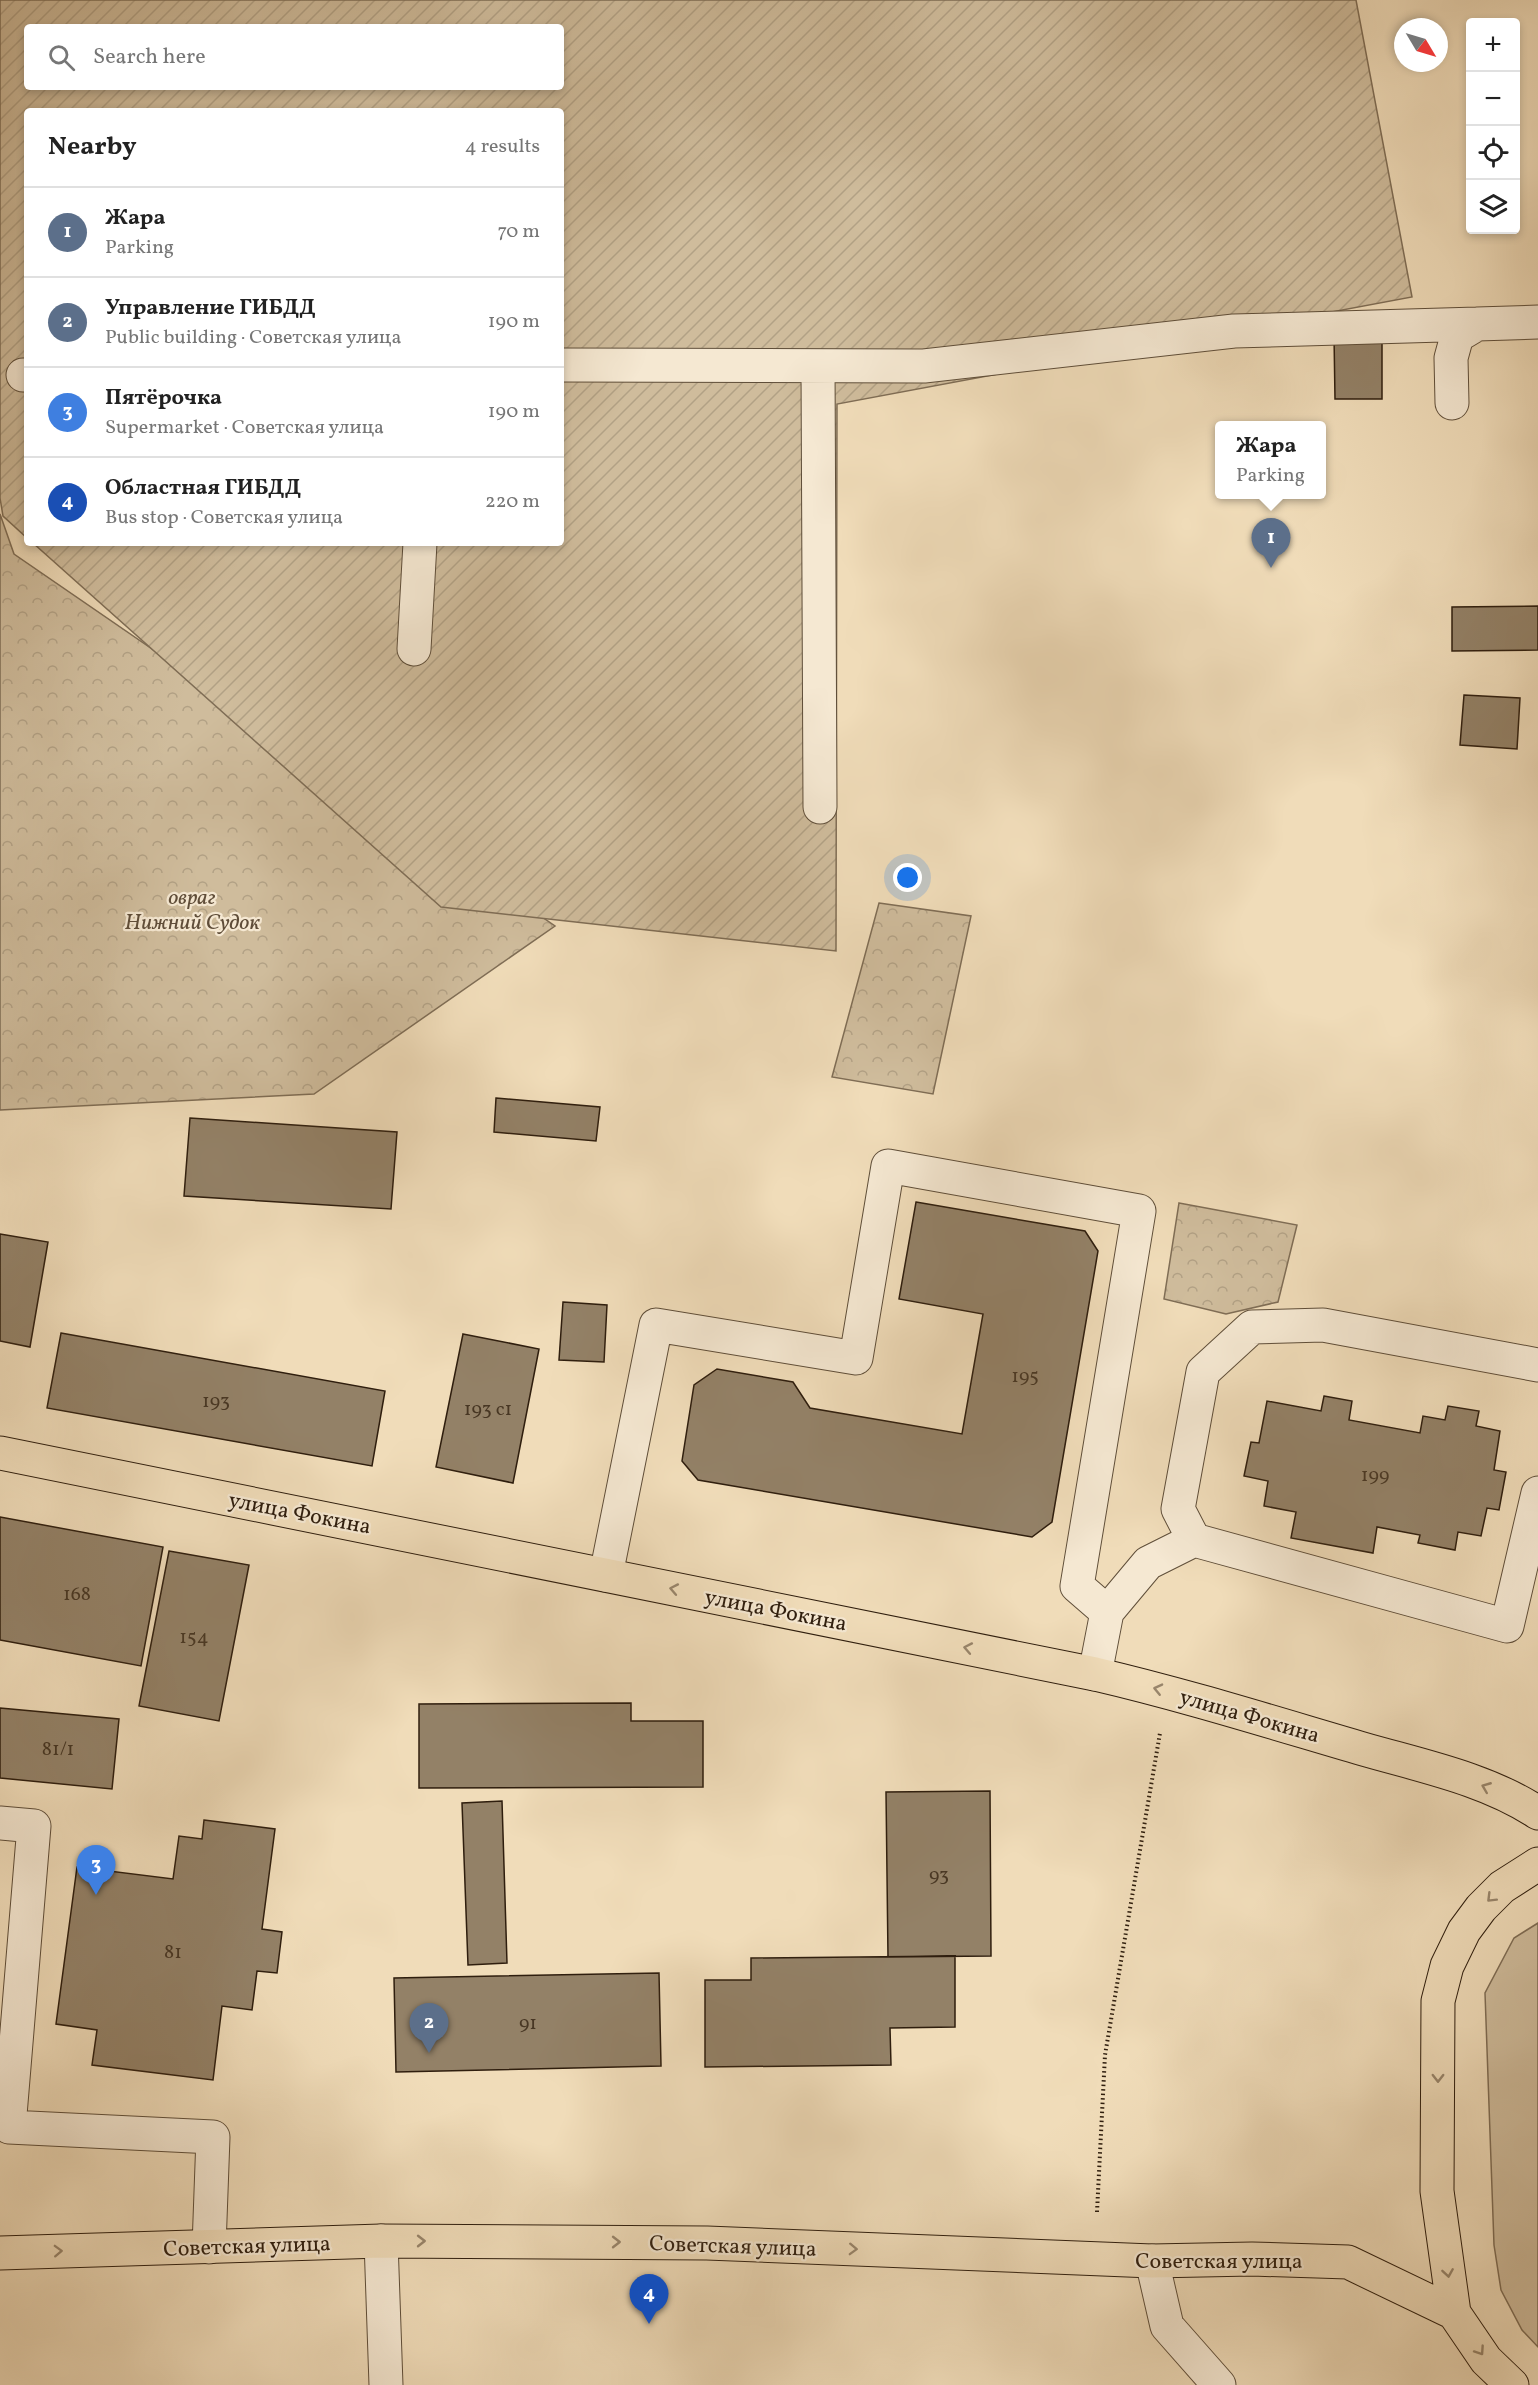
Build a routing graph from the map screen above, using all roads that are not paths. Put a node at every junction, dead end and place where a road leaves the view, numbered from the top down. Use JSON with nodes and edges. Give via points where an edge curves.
{"nodes":[{"id":1,"x":1538,"y":322,"type":"edge"},
{"id":2,"x":1477,"y":324,"type":"junction"},
{"id":3,"x":564,"y":365,"type":"edge"},
{"id":4,"x":818,"y":366,"type":"junction"},
{"id":5,"x":1452,"y":403,"type":"dead end"},
{"id":6,"x":420,"y":546,"type":"edge"},
{"id":7,"x":414,"y":649,"type":"dead end"},
{"id":8,"x":820,"y":807,"type":"dead end"},
{"id":9,"x":1538,"y":1365,"type":"edge"},
{"id":10,"x":0,"y":1453,"type":"edge"},
{"id":11,"x":1538,"y":1493,"type":"edge"},
{"id":12,"x":1194,"y":1540,"type":"junction"},
{"id":13,"x":606,"y":1575,"type":"junction"},
{"id":14,"x":1107,"y":1612,"type":"junction"},
{"id":15,"x":1095,"y":1674,"type":"junction"},
{"id":16,"x":1538,"y":1813,"type":"edge"},
{"id":17,"x":0,"y":1823,"type":"edge"},
{"id":18,"x":1538,"y":1864,"type":"edge"},
{"id":19,"x":4,"y":2127,"type":"edge"},
{"id":20,"x":381,"y":2241,"type":"junction"},
{"id":21,"x":208,"y":2247,"type":"junction"},
{"id":22,"x":0,"y":2253,"type":"edge"},
{"id":23,"x":1152,"y":2261,"type":"junction"},
{"id":24,"x":1454,"y":2313,"type":"junction"},
{"id":25,"x":386,"y":2385,"type":"edge"},
{"id":26,"x":1219,"y":2385,"type":"edge"},
{"id":27,"x":1512,"y":2385,"type":"edge"}],
"edges":[{"from":1,"to":2,"type":"street"},
{"from":2,"to":4,"type":"street","via":[[1234,331],[924,366]]},
{"from":2,"to":5,"type":"street","via":[[1458,336],[1451,358]]},
{"from":3,"to":4,"type":"street"},
{"from":4,"to":8,"type":"street"},
{"from":6,"to":7,"type":"street"},
{"from":9,"to":12,"type":"street","via":[[1323,1325],[1252,1327],[1203,1372],[1178,1509]]},
{"from":10,"to":13,"type":"main road","name":"улица Фокина"},
{"from":11,"to":12,"type":"street","via":[[1507,1626]]},
{"from":12,"to":14,"type":"street","via":[[1148,1563]]},
{"from":13,"to":14,"type":"street","via":[[656,1325],[856,1358],[888,1166],[1139,1211],[1077,1586]]},
{"from":15,"to":13,"type":"main road","name":"улица Фокина","one_way":true},
{"from":14,"to":15,"type":"street"},
{"from":16,"to":15,"type":"main road","name":"улица Фокина","one_way":true,"via":[[1466,1779],[1170,1692]]},
{"from":17,"to":19,"type":"street","via":[[34,1826]]},
{"from":18,"to":24,"type":"main road","one_way":true,"via":[[1502,1887],[1464,1931],[1447,1966],[1438,2001],[1437,2191]]},
{"from":19,"to":21,"type":"street","via":[[213,2137]]},
{"from":20,"to":21,"type":"main road","name":"Советская улица"},
{"from":20,"to":23,"type":"main road","name":"Советская улица","one_way":true,"via":[[707,2243]]},
{"from":20,"to":25,"type":"street"},
{"from":22,"to":21,"type":"main road","name":"Советская улица","one_way":true},
{"from":23,"to":24,"type":"main road","name":"Советская улица","via":[[1348,2262]]},
{"from":23,"to":26,"type":"street","via":[[1167,2326]]},
{"from":24,"to":27,"type":"main road","one_way":true,"via":[[1486,2360]]}]}
